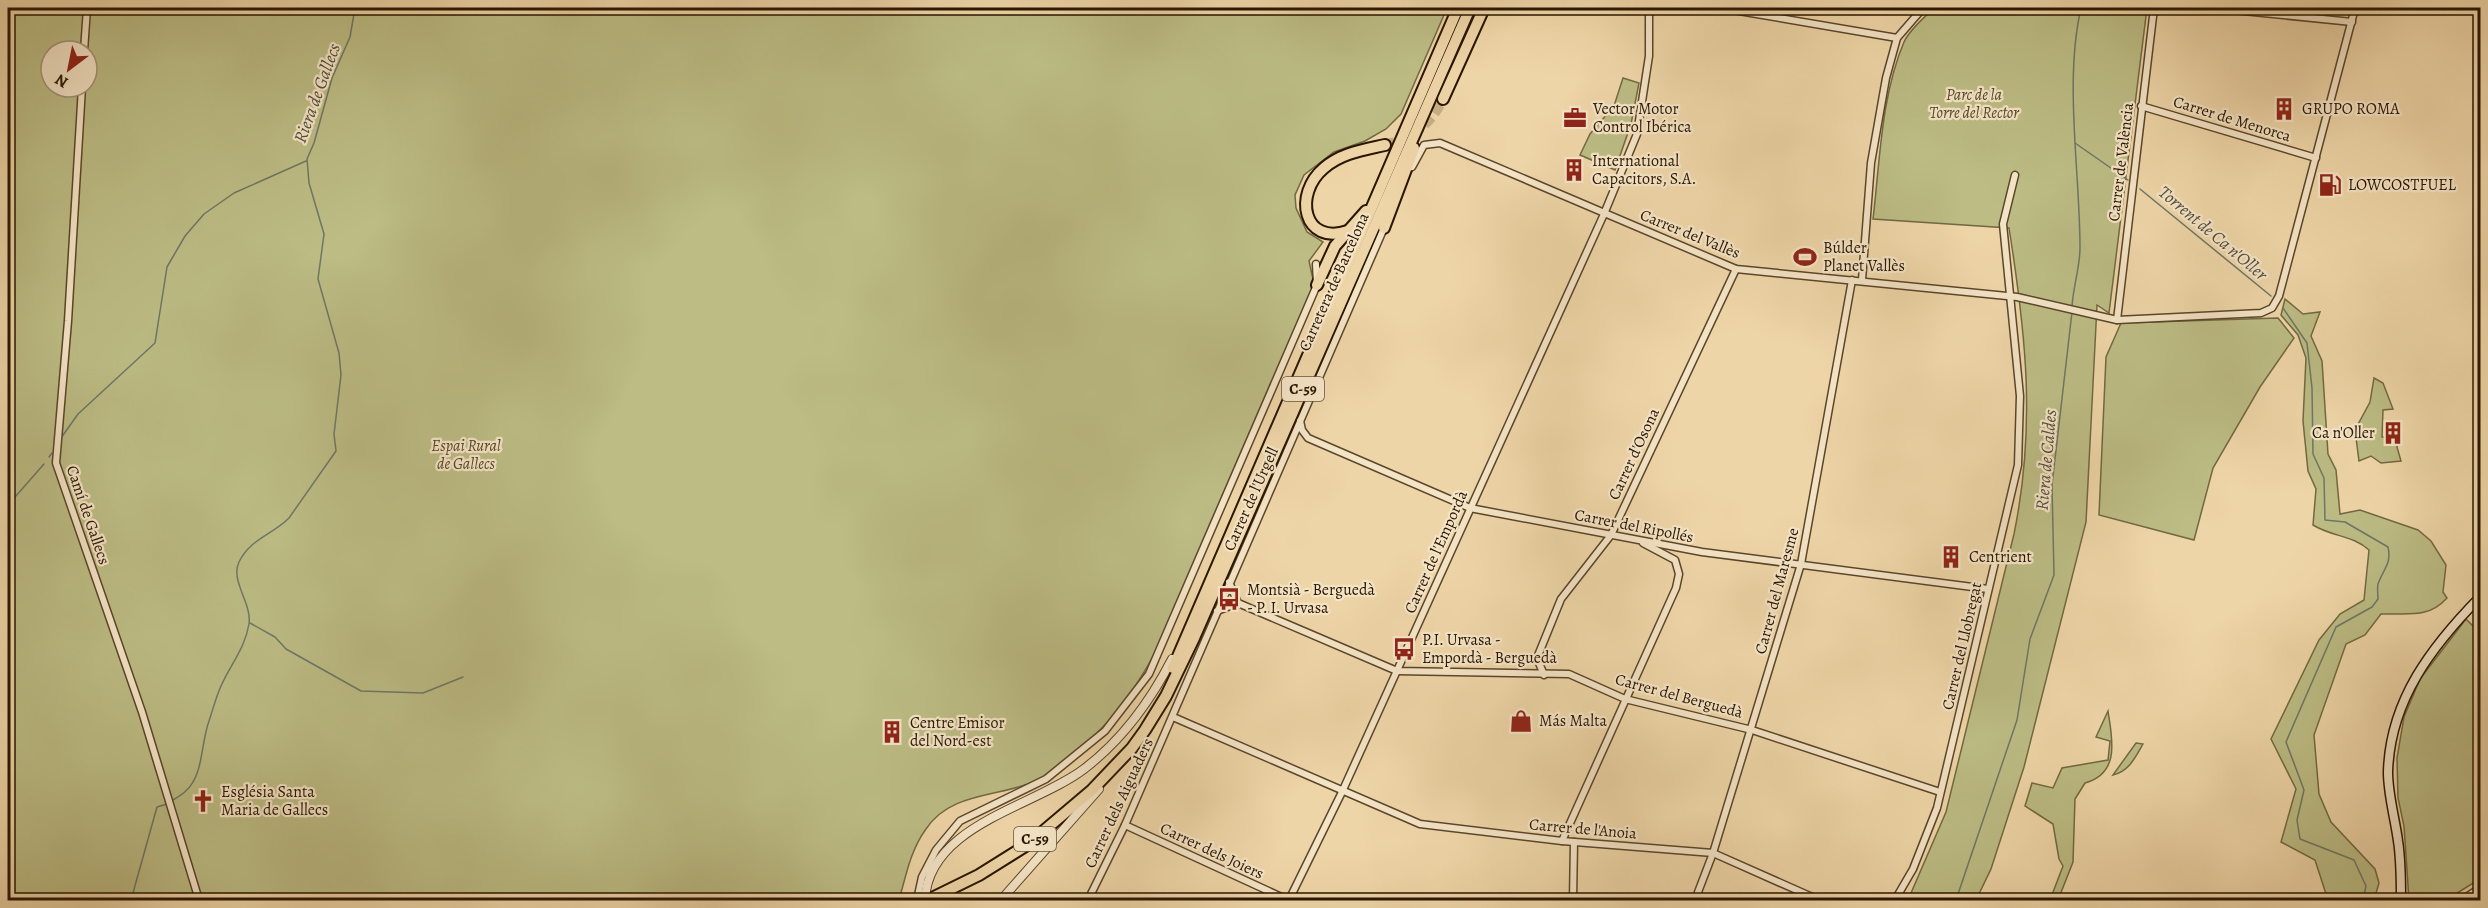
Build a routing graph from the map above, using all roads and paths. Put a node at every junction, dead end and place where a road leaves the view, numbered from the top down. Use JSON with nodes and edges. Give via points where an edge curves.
{"nodes":[{"id":1,"x":87,"y":8,"type":"edge"},
{"id":2,"x":1458,"y":8,"type":"edge"},
{"id":3,"x":1470,"y":8,"type":"edge"},
{"id":4,"x":1484,"y":8,"type":"edge"},
{"id":5,"x":1649,"y":8,"type":"edge"},
{"id":6,"x":1721,"y":8,"type":"edge"},
{"id":7,"x":1923,"y":8,"type":"edge"},
{"id":8,"x":2154,"y":8,"type":"edge"},
{"id":9,"x":2213,"y":8,"type":"edge"},
{"id":10,"x":2355,"y":8,"type":"edge"},
{"id":11,"x":2352,"y":22,"type":"junction"},
{"id":12,"x":1897,"y":38,"type":"junction"},
{"id":13,"x":85,"y":39,"type":"edge"},
{"id":14,"x":81,"y":99,"type":"edge"},
{"id":15,"x":1443,"y":99,"type":"tunnel mouth"},
{"id":16,"x":2141,"y":106,"type":"junction"},
{"id":17,"x":1422,"y":119,"type":"junction"},
{"id":18,"x":1385,"y":145,"type":"tunnel mouth"},
{"id":19,"x":1445,"y":145,"type":"joint"},
{"id":20,"x":2316,"y":158,"type":"junction"},
{"id":21,"x":2015,"y":175,"type":"dead end"},
{"id":22,"x":1378,"y":192,"type":"junction"},
{"id":23,"x":1604,"y":214,"type":"junction"},
{"id":24,"x":1384,"y":228,"type":"junction"},
{"id":25,"x":1348,"y":231,"type":"junction"},
{"id":26,"x":1316,"y":264,"type":"dead end"},
{"id":27,"x":1736,"y":269,"type":"junction"},
{"id":28,"x":1852,"y":280,"type":"junction"},
{"id":29,"x":1862,"y":280,"type":"junction"},
{"id":30,"x":1317,"y":285,"type":"junction"},
{"id":31,"x":2012,"y":296,"type":"junction"},
{"id":32,"x":2117,"y":320,"type":"junction"},
{"id":33,"x":1300,"y":421,"type":"junction"},
{"id":34,"x":1470,"y":508,"type":"junction"},
{"id":35,"x":1611,"y":535,"type":"junction"},
{"id":36,"x":1634,"y":539,"type":"junction"},
{"id":37,"x":1802,"y":564,"type":"junction"},
{"id":38,"x":1229,"y":582,"type":"junction"},
{"id":39,"x":1988,"y":589,"type":"junction"},
{"id":40,"x":2481,"y":597,"type":"edge"},
{"id":41,"x":1238,"y":603,"type":"junction"},
{"id":42,"x":1217,"y":611,"type":"junction"},
{"id":43,"x":1190,"y":623,"type":"junction"},
{"id":44,"x":1397,"y":671,"type":"junction"},
{"id":45,"x":1544,"y":675,"type":"junction"},
{"id":46,"x":1625,"y":699,"type":"junction"},
{"id":47,"x":1173,"y":717,"type":"junction"},
{"id":48,"x":1752,"y":730,"type":"junction"},
{"id":49,"x":1132,"y":748,"type":"junction"},
{"id":50,"x":1122,"y":756,"type":"junction"},
{"id":51,"x":1342,"y":792,"type":"junction"},
{"id":52,"x":1940,"y":792,"type":"junction"},
{"id":53,"x":1125,"y":825,"type":"junction"},
{"id":54,"x":1562,"y":842,"type":"junction"},
{"id":55,"x":1574,"y":842,"type":"junction"},
{"id":56,"x":1713,"y":853,"type":"junction"},
{"id":57,"x":2481,"y":888,"type":"edge"},
{"id":58,"x":199,"y":900,"type":"edge"},
{"id":59,"x":917,"y":900,"type":"edge"},
{"id":60,"x":928,"y":900,"type":"edge"},
{"id":61,"x":1001,"y":900,"type":"edge"},
{"id":62,"x":1088,"y":900,"type":"edge"},
{"id":63,"x":1289,"y":900,"type":"edge"},
{"id":64,"x":1573,"y":900,"type":"edge"},
{"id":65,"x":1695,"y":900,"type":"edge"},
{"id":66,"x":1819,"y":900,"type":"edge"},
{"id":67,"x":1895,"y":900,"type":"edge"},
{"id":68,"x":2401,"y":900,"type":"edge"},
{"id":69,"x":2462,"y":900,"type":"edge"}],
"edges":[{"from":1,"to":13,"type":"street"},
{"from":2,"to":22,"type":"highway","name":"Carretera de Barcelona","number":"C-59"},
{"from":3,"to":17,"type":"highway","name":"Carretera de Barcelona","number":"C-59"},
{"from":4,"to":15,"type":"highway"},
{"from":5,"to":23,"type":"street","name":"Carrer de l'Empordà","via":[[1649,56],[1637,134]]},
{"from":6,"to":12,"type":"street"},
{"from":7,"to":12,"type":"street"},
{"from":8,"to":16,"type":"street","name":"Carrer de València"},
{"from":9,"to":11,"type":"street"},
{"from":10,"to":11,"type":"street","name":"Carrer del Vallès"},
{"from":11,"to":20,"type":"street","name":"Carrer del Vallès"},
{"from":12,"to":29,"type":"street","via":[[1871,163]]},
{"from":14,"to":58,"type":"street","name":"Camí de Gallecs","via":[[56,463],[142,712]]},
{"from":16,"to":20,"type":"street","name":"Carrer de Menorca"},
{"from":16,"to":32,"type":"street","name":"Carrer de València"},
{"from":17,"to":24,"type":"highway","via":[[1408,169]]},
{"from":17,"to":49,"type":"highway","name":"Carretera de Barcelona","number":"C-59","via":[[1190,649],[1166,696]]},
{"from":18,"to":25,"type":"highway","via":[[1350,153],[1332,162],[1317,174],[1307,190],[1304,206],[1312,223],[1332,234]]},
{"from":19,"to":23,"type":"street","name":"Carrer del Vallès"},
{"from":19,"to":24,"type":"street","name":"Carrer de l'Urgell","via":[[1429,144],[1420,150]]},
{"from":20,"to":32,"type":"street","name":"Carrer del Vallès","via":[[2279,296],[2272,308],[2262,314]]},
{"from":21,"to":31,"type":"street","name":"Carrer del Llobregat","via":[[2002,224]]},
{"from":22,"to":25,"type":"highway"},
{"from":22,"to":43,"type":"highway","name":"Carretera de Barcelona","number":"C-59"},
{"from":23,"to":27,"type":"street","name":"Carrer del Vallès"},
{"from":23,"to":34,"type":"street","name":"Carrer de l'Empordà"},
{"from":24,"to":33,"type":"street","name":"Carrer de l'Urgell"},
{"from":25,"to":30,"type":"highway","via":[[1331,253]]},
{"from":26,"to":30,"type":"street"},
{"from":27,"to":28,"type":"street","name":"Carrer del Vallès"},
{"from":27,"to":35,"type":"street","name":"Carrer d'Osona"},
{"from":28,"to":29,"type":"street","name":"Carrer del Vallès"},
{"from":28,"to":37,"type":"street","name":"Carrer del Maresme"},
{"from":29,"to":31,"type":"street","name":"Carrer del Vallès"},
{"from":30,"to":59,"type":"street","via":[[1149,674],[1105,731],[1046,780],[960,821],[936,850],[922,877]]},
{"from":31,"to":32,"type":"street","name":"Carrer del Vallès"},
{"from":31,"to":39,"type":"street","name":"Carrer del Llobregat","via":[[2020,396],[2018,465]]},
{"from":33,"to":34,"type":"street","name":"Carrer del Ripollés","via":[[1308,438]]},
{"from":33,"to":38,"type":"street","name":"Carrer de l'Urgell"},
{"from":34,"to":35,"type":"street","name":"Carrer del Ripollés"},
{"from":34,"to":44,"type":"street","name":"Carrer de l'Empordà"},
{"from":35,"to":36,"type":"street","name":"Carrer del Ripollés"},
{"from":35,"to":45,"type":"street","name":"Carrer d'Osona","via":[[1561,599],[1537,658]]},
{"from":36,"to":37,"type":"street","name":"Carrer del Ripollés"},
{"from":36,"to":46,"type":"street","via":[[1676,560],[1679,574]]},
{"from":37,"to":39,"type":"street","name":"Carrer del Ripollés"},
{"from":37,"to":48,"type":"street","name":"Carrer del Maresme"},
{"from":38,"to":41,"type":"street"},
{"from":38,"to":42,"type":"street","name":"Carrer de l'Urgell"},
{"from":39,"to":52,"type":"street","name":"Carrer del Llobregat"},
{"from":40,"to":68,"type":"main road","via":[[2433,648],[2413,679],[2392,737],[2388,773]]},
{"from":41,"to":42,"type":"street"},
{"from":41,"to":44,"type":"street","name":"Carrer del Berguedà"},
{"from":42,"to":47,"type":"street","name":"Carrer de l'Urgell"},
{"from":43,"to":50,"type":"highway","name":"Carretera de Barcelona","number":"C-59","via":[[1158,699]]},
{"from":43,"to":60,"type":"street","via":[[1153,694],[1112,744],[1073,777],[956,840],[936,865]]},
{"from":44,"to":45,"type":"street","name":"Carrer del Berguedà"},
{"from":44,"to":51,"type":"street","name":"Carrer de l'Empordà"},
{"from":45,"to":46,"type":"street","name":"Carrer del Berguedà","via":[[1569,674]]},
{"from":46,"to":48,"type":"street","name":"Carrer del Berguedà"},
{"from":46,"to":54,"type":"street"},
{"from":47,"to":51,"type":"street"},
{"from":47,"to":53,"type":"street","name":"Carrer dels Aiguaders"},
{"from":48,"to":52,"type":"street","name":"Carrer del Berguedà"},
{"from":48,"to":56,"type":"street","name":"Carrer del Maresme"},
{"from":49,"to":50,"type":"highway","name":"Carretera de Barcelona","number":"C-59"},
{"from":49,"to":61,"type":"street"},
{"from":50,"to":60,"type":"highway","name":"Carretera de Barcelona","number":"C-59","via":[[1072,809],[1027,845]]},
{"from":51,"to":54,"type":"street","name":"Carrer de l'Anoia","via":[[1420,824]]},
{"from":51,"to":63,"type":"street","name":"Carrer de l'Empordà"},
{"from":52,"to":67,"type":"street","name":"Carrer del Llobregat","via":[[1913,869]]},
{"from":53,"to":62,"type":"street","name":"Carrer dels Aiguaders"},
{"from":53,"to":63,"type":"street","name":"Carrer dels Joiers"},
{"from":54,"to":55,"type":"street","name":"Carrer de l'Anoia"},
{"from":55,"to":56,"type":"street","name":"Carrer de l'Anoia"},
{"from":55,"to":64,"type":"street"},
{"from":56,"to":65,"type":"street","name":"Carrer del Maresme"},
{"from":56,"to":66,"type":"street","name":"Carrer de l'Anoia"},
{"from":57,"to":69,"type":"street"}]}
